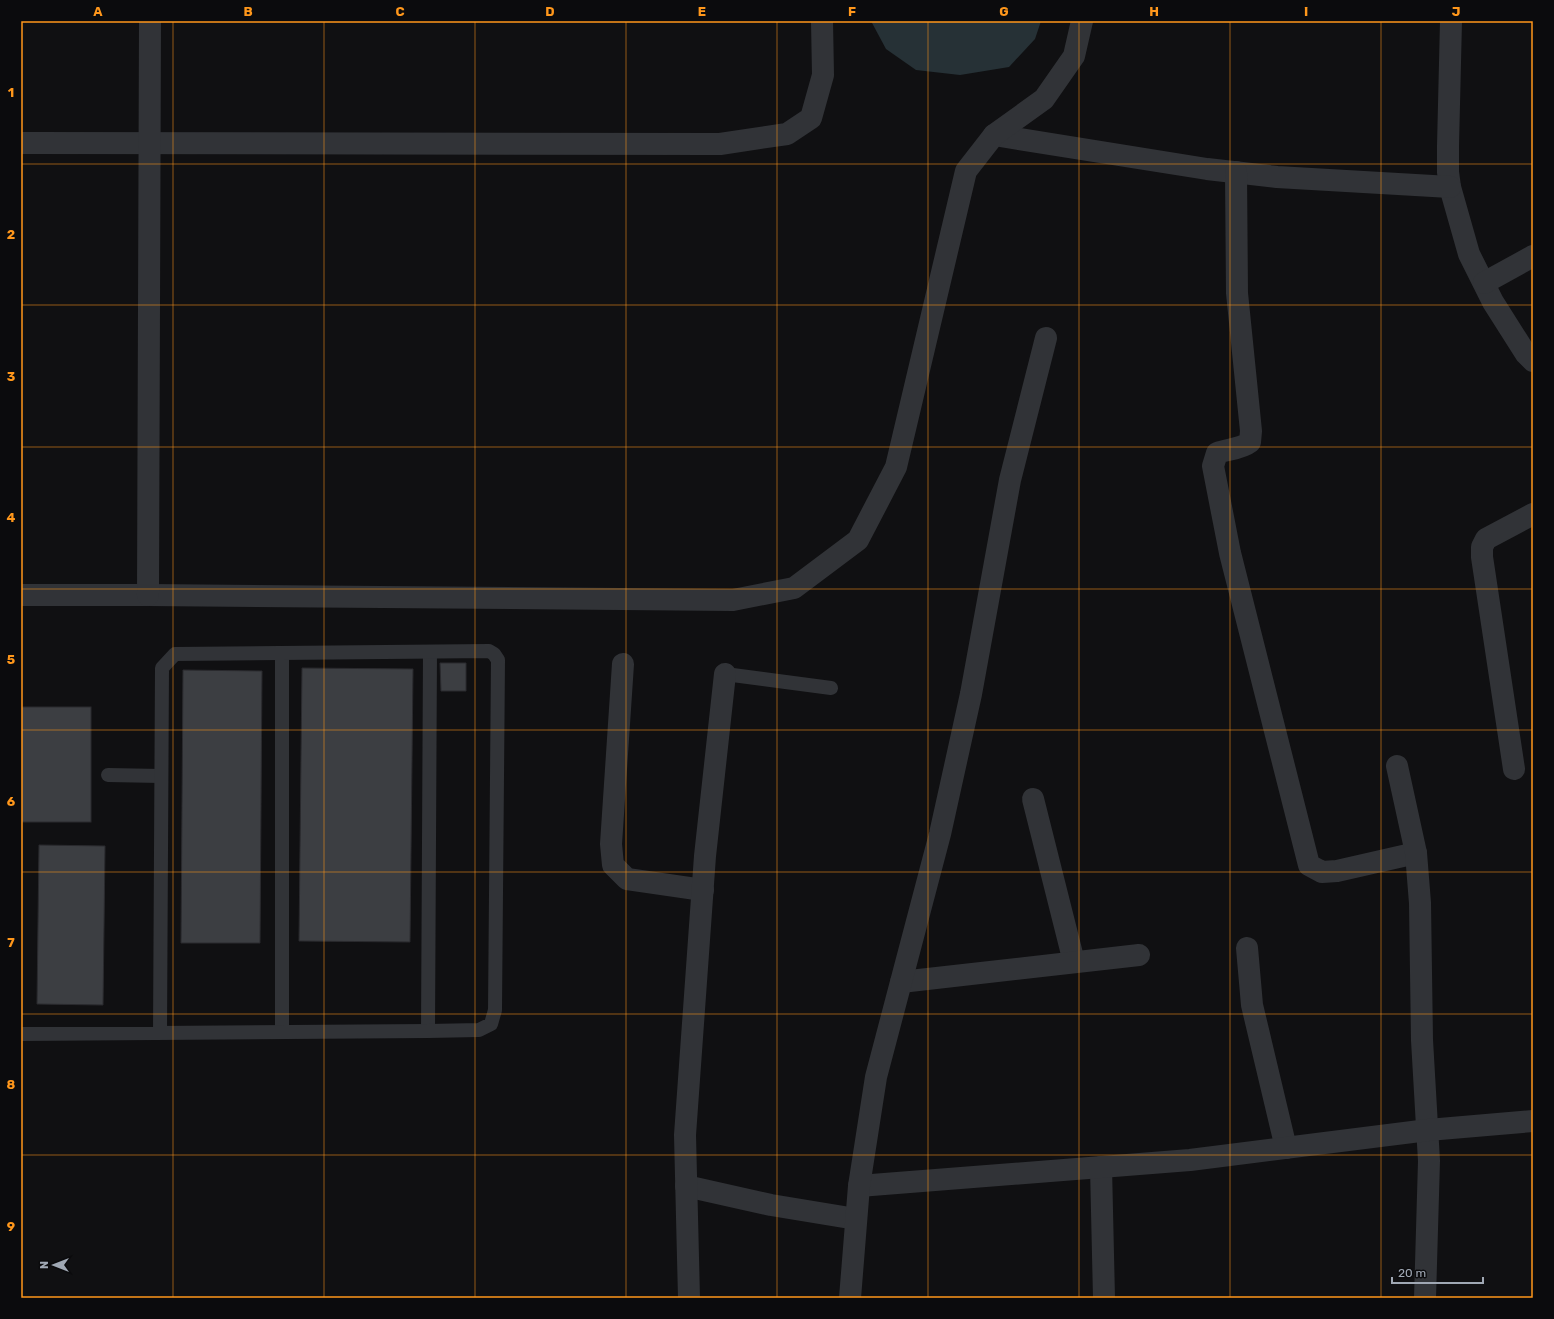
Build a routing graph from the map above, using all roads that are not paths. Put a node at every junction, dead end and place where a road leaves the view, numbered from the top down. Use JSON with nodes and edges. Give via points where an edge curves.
{"nodes":[{"id":1,"x":150,"y":21,"type":"edge"},
{"id":2,"x":822,"y":21,"type":"edge"},
{"id":3,"x":1082,"y":21,"type":"edge"},
{"id":4,"x":1451,"y":21,"type":"edge"},
{"id":5,"x":994,"y":136,"type":"junction"},
{"id":6,"x":21,"y":143,"type":"edge"},
{"id":7,"x":149,"y":144,"type":"junction"},
{"id":8,"x":1236,"y":172,"type":"junction"},
{"id":9,"x":1450,"y":187,"type":"junction"},
{"id":10,"x":1533,"y":256,"type":"edge"},
{"id":11,"x":1484,"y":283,"type":"junction"},
{"id":12,"x":1046,"y":338,"type":"dead end"},
{"id":13,"x":1533,"y":361,"type":"edge"},
{"id":14,"x":1533,"y":514,"type":"edge"},
{"id":15,"x":21,"y":595,"type":"edge"},
{"id":16,"x":148,"y":595,"type":"junction"},
{"id":17,"x":430,"y":652,"type":"junction"},
{"id":18,"x":282,"y":653,"type":"junction"},
{"id":19,"x":623,"y":664,"type":"dead end"},
{"id":20,"x":725,"y":674,"type":"joint"},
{"id":21,"x":831,"y":688,"type":"dead end"},
{"id":22,"x":1397,"y":766,"type":"dead end"},
{"id":23,"x":1514,"y":769,"type":"dead end"},
{"id":24,"x":108,"y":775,"type":"dead end"},
{"id":25,"x":161,"y":776,"type":"junction"},
{"id":26,"x":1033,"y":800,"type":"dead end"},
{"id":27,"x":1416,"y":852,"type":"junction"},
{"id":28,"x":703,"y":890,"type":"junction"},
{"id":29,"x":1247,"y":948,"type":"dead end"},
{"id":30,"x":1139,"y":955,"type":"dead end"},
{"id":31,"x":1074,"y":962,"type":"junction"},
{"id":32,"x":900,"y":982,"type":"junction"},
{"id":33,"x":428,"y":1031,"type":"junction"},
{"id":34,"x":282,"y":1032,"type":"junction"},
{"id":35,"x":160,"y":1033,"type":"junction"},
{"id":36,"x":21,"y":1034,"type":"edge"},
{"id":37,"x":1533,"y":1121,"type":"edge"},
{"id":38,"x":1428,"y":1130,"type":"junction"},
{"id":39,"x":1286,"y":1148,"type":"junction"},
{"id":40,"x":1101,"y":1167,"type":"junction"},
{"id":41,"x":686,"y":1186,"type":"junction"},
{"id":42,"x":859,"y":1186,"type":"junction"},
{"id":43,"x":856,"y":1219,"type":"junction"},
{"id":44,"x":689,"y":1298,"type":"edge"},
{"id":45,"x":850,"y":1298,"type":"edge"},
{"id":46,"x":1104,"y":1298,"type":"edge"},
{"id":47,"x":1425,"y":1298,"type":"edge"}],
"edges":[{"from":1,"to":7,"type":"street"},
{"from":2,"to":7,"type":"street","via":[[823,75],[811,118],[787,134],[720,144]]},
{"from":3,"to":5,"type":"street","via":[[1074,56],[1044,99]]},
{"from":4,"to":9,"type":"street","via":[[1448,146]]},
{"from":5,"to":8,"type":"street"},
{"from":5,"to":16,"type":"street","via":[[966,171],[896,467],[858,540],[794,588],[733,600]]},
{"from":6,"to":7,"type":"street"},
{"from":7,"to":16,"type":"street"},
{"from":8,"to":9,"type":"street","via":[[1277,177]]},
{"from":8,"to":27,"type":"street","via":[[1237,293],[1252,431],[1250,442],[1244,447],[1217,453],[1213,466],[1230,553],[1309,865],[1322,872],[1337,871]]},
{"from":9,"to":11,"type":"street","via":[[1469,254]]},
{"from":10,"to":11,"type":"street"},
{"from":11,"to":13,"type":"street","via":[[1493,302]]},
{"from":12,"to":32,"type":"street","via":[[1010,480],[971,694],[940,834]]},
{"from":14,"to":23,"type":"street","via":[[1486,539],[1482,547]]},
{"from":15,"to":16,"type":"street"},
{"from":17,"to":18,"type":"lane"},
{"from":17,"to":33,"type":"lane"},
{"from":17,"to":33,"type":"lane","via":[[489,651],[498,660],[495,1010],[491,1024],[479,1030]]},
{"from":18,"to":25,"type":"lane","via":[[175,654],[162,668]]},
{"from":18,"to":34,"type":"lane"},
{"from":19,"to":28,"type":"street","via":[[611,844],[613,865],[627,879]]},
{"from":20,"to":21,"type":"lane"},
{"from":20,"to":28,"type":"street"},
{"from":22,"to":27,"type":"street"},
{"from":24,"to":25,"type":"lane"},
{"from":25,"to":35,"type":"lane"},
{"from":26,"to":31,"type":"street"},
{"from":27,"to":38,"type":"street","via":[[1420,903],[1422,1040]]},
{"from":28,"to":41,"type":"street","via":[[685,1135]]},
{"from":29,"to":39,"type":"street","via":[[1252,1005]]},
{"from":30,"to":31,"type":"street"},
{"from":31,"to":32,"type":"street"},
{"from":32,"to":42,"type":"street","via":[[876,1077]]},
{"from":33,"to":34,"type":"lane"},
{"from":34,"to":35,"type":"lane"},
{"from":35,"to":36,"type":"lane"},
{"from":37,"to":38,"type":"street"},
{"from":38,"to":39,"type":"street"},
{"from":38,"to":47,"type":"street"},
{"from":39,"to":40,"type":"street","via":[[1190,1160]]},
{"from":40,"to":42,"type":"street"},
{"from":40,"to":46,"type":"street"},
{"from":41,"to":43,"type":"street","via":[[771,1205]]},
{"from":41,"to":44,"type":"street"},
{"from":42,"to":43,"type":"street"},
{"from":43,"to":45,"type":"street"}]}
